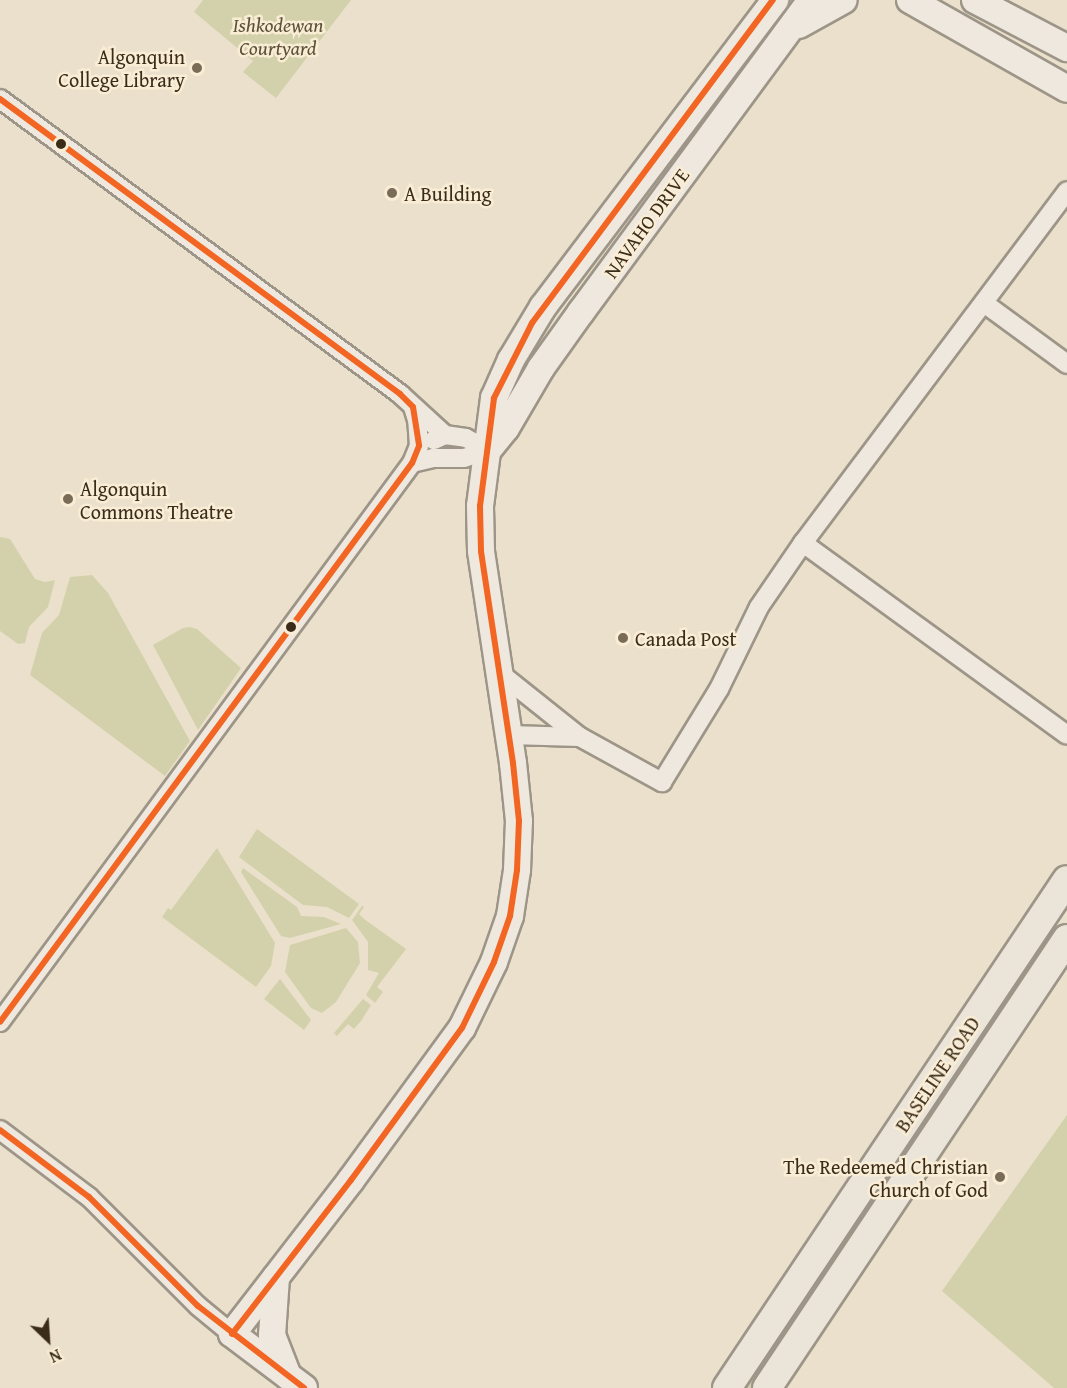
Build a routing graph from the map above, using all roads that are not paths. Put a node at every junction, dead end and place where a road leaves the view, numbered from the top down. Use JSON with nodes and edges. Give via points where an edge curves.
{"nodes":[{"id":1,"x":811,"y":0,"type":"edge"},
{"id":2,"x":844,"y":0,"type":"edge"},
{"id":3,"x":910,"y":0,"type":"edge"},
{"id":4,"x":975,"y":0,"type":"edge"},
{"id":5,"x":773,"y":2,"type":"edge"},
{"id":6,"x":782,"y":38,"type":"junction"},
{"id":7,"x":1067,"y":48,"type":"edge"},
{"id":8,"x":1067,"y":89,"type":"edge"},
{"id":9,"x":0,"y":99,"type":"edge"},
{"id":10,"x":1067,"y":191,"type":"edge"},
{"id":11,"x":984,"y":303,"type":"junction"},
{"id":12,"x":1067,"y":364,"type":"edge"},
{"id":13,"x":413,"y":407,"type":"junction"},
{"id":14,"x":445,"y":435,"type":"junction"},
{"id":15,"x":488,"y":450,"type":"junction"},
{"id":16,"x":416,"y":454,"type":"junction"},
{"id":17,"x":803,"y":543,"type":"junction"},
{"id":18,"x":501,"y":674,"type":"junction"},
{"id":19,"x":509,"y":735,"type":"junction"},
{"id":20,"x":1067,"y":735,"type":"edge"},
{"id":21,"x":580,"y":737,"type":"junction"},
{"id":22,"x":1067,"y":880,"type":"edge"},
{"id":23,"x":1067,"y":939,"type":"edge"},
{"id":24,"x":0,"y":1022,"type":"edge"},
{"id":25,"x":0,"y":1130,"type":"edge"},
{"id":26,"x":276,"y":1277,"type":"junction"},
{"id":27,"x":232,"y":1334,"type":"junction"},
{"id":28,"x":296,"y":1382,"type":"edge"},
{"id":29,"x":727,"y":1388,"type":"edge"},
{"id":30,"x":767,"y":1388,"type":"edge"}],
"edges":[{"from":1,"to":6,"type":"street","name":"NAVAHO DRIVE"},
{"from":2,"to":6,"type":"street"},
{"from":3,"to":8,"type":"street"},
{"from":4,"to":7,"type":"street"},
{"from":5,"to":15,"type":"street","name":"NAVAHO DRIVE","via":[[532,323],[494,398]]},
{"from":6,"to":15,"type":"street","name":"NAVAHO DRIVE","via":[[541,368],[506,428]]},
{"from":9,"to":13,"type":"street"},
{"from":10,"to":11,"type":"street"},
{"from":11,"to":12,"type":"street"},
{"from":11,"to":17,"type":"street"},
{"from":13,"to":14,"type":"street"},
{"from":13,"to":16,"type":"street","via":[[417,420]]},
{"from":14,"to":15,"type":"street","via":[[466,438]]},
{"from":14,"to":16,"type":"street"},
{"from":15,"to":16,"type":"street","via":[[464,458]]},
{"from":15,"to":18,"type":"street","name":"NAVAHO DRIVE","via":[[480,506],[481,551]]},
{"from":16,"to":24,"type":"street"},
{"from":17,"to":20,"type":"street"},
{"from":17,"to":21,"type":"street","via":[[759,607],[719,689],[662,782]]},
{"from":18,"to":19,"type":"street","name":"NAVAHO DRIVE"},
{"from":18,"to":21,"type":"street"},
{"from":19,"to":21,"type":"street"},
{"from":19,"to":26,"type":"street","name":"NAVAHO DRIVE","via":[[519,821],[517,870],[510,916],[494,962],[462,1028]]},
{"from":22,"to":29,"type":"main road","name":"BASELINE ROAD"},
{"from":23,"to":30,"type":"main road","name":"BASELINE ROAD"},
{"from":25,"to":27,"type":"street","via":[[89,1197],[198,1306]]},
{"from":26,"to":27,"type":"street","name":"NAVAHO DRIVE"},
{"from":26,"to":28,"type":"street","via":[[272,1335]]},
{"from":27,"to":28,"type":"street"}]}
